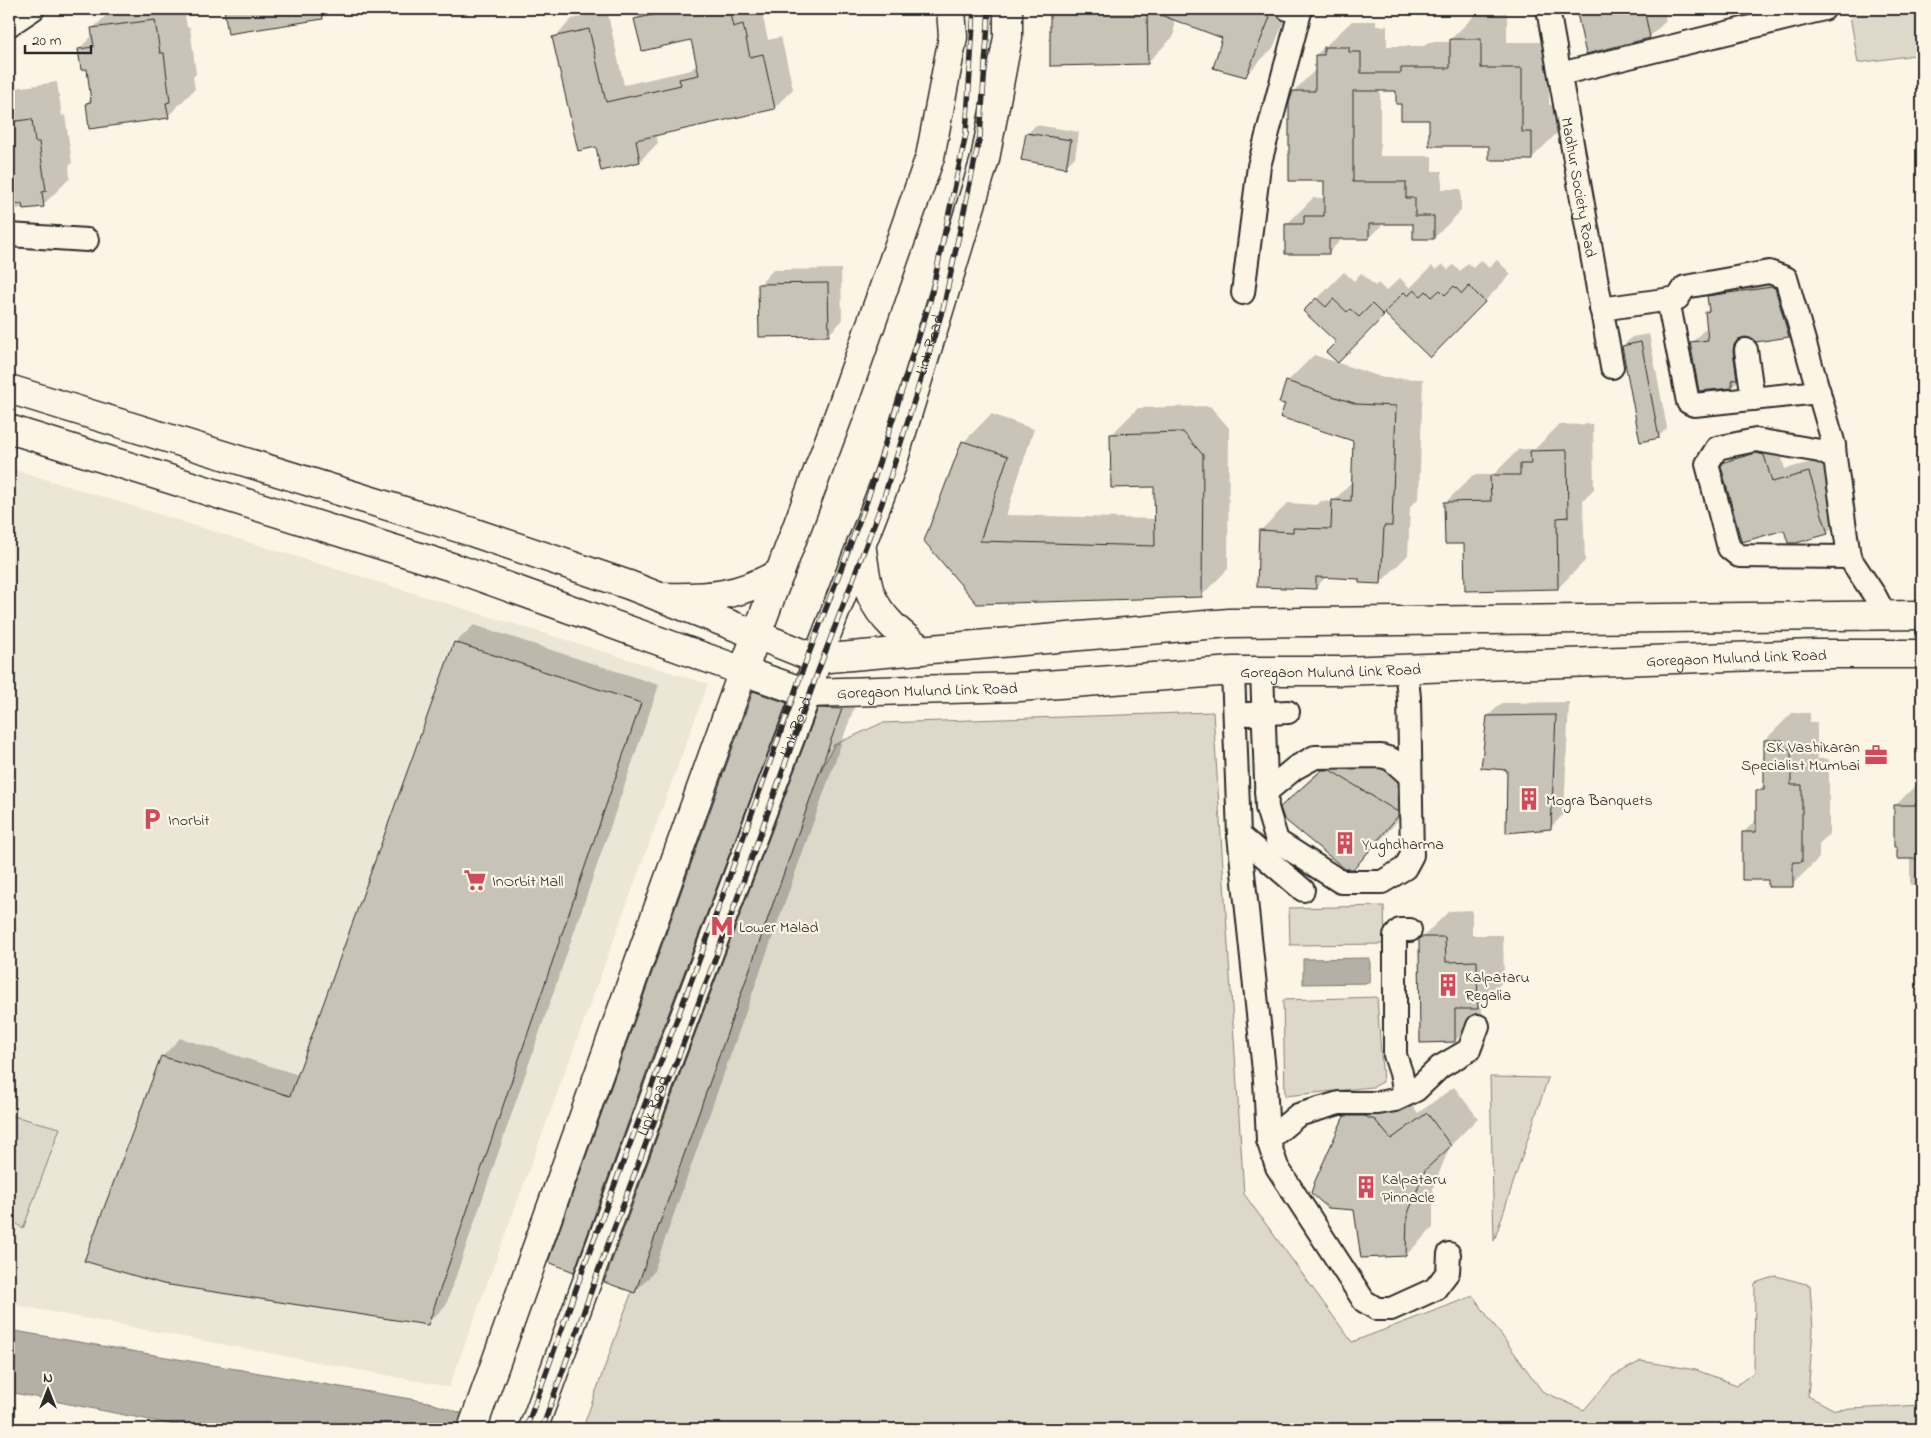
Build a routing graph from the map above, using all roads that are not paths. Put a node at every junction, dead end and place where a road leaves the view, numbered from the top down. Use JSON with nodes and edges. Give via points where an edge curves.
{"nodes":[{"id":1,"x":33,"y":9,"type":"edge"},
{"id":2,"x":951,"y":9,"type":"edge"},
{"id":3,"x":1008,"y":9,"type":"edge"},
{"id":4,"x":1288,"y":9,"type":"edge"},
{"id":5,"x":1548,"y":9,"type":"edge"},
{"id":6,"x":1824,"y":9,"type":"edge"},
{"id":7,"x":9,"y":25,"type":"edge"},
{"id":8,"x":1560,"y":74,"type":"junction"},
{"id":9,"x":9,"y":235,"type":"edge"},
{"id":10,"x":87,"y":240,"type":"dead end"},
{"id":11,"x":1243,"y":293,"type":"dead end"},
{"id":12,"x":1668,"y":300,"type":"junction"},
{"id":13,"x":1602,"y":309,"type":"junction"},
{"id":14,"x":1746,"y":350,"type":"dead end"},
{"id":15,"x":1612,"y":367,"type":"dead end"},
{"id":16,"x":9,"y":389,"type":"edge"},
{"id":17,"x":1818,"y":392,"type":"junction"},
{"id":18,"x":1753,"y":399,"type":"junction"},
{"id":19,"x":9,"y":429,"type":"edge"},
{"id":20,"x":1835,"y":458,"type":"junction"},
{"id":21,"x":861,"y":544,"type":"junction"},
{"id":22,"x":1849,"y":556,"type":"junction"},
{"id":23,"x":780,"y":573,"type":"junction"},
{"id":24,"x":660,"y":597,"type":"junction"},
{"id":25,"x":1885,"y":615,"type":"junction"},
{"id":26,"x":1922,"y":615,"type":"edge"},
{"id":27,"x":1603,"y":619,"type":"junction"},
{"id":28,"x":757,"y":635,"type":"junction"},
{"id":29,"x":647,"y":636,"type":"junction"},
{"id":30,"x":922,"y":650,"type":"junction"},
{"id":31,"x":1922,"y":654,"type":"edge"},
{"id":32,"x":817,"y":659,"type":"junction"},
{"id":33,"x":1603,"y":662,"type":"junction"},
{"id":34,"x":1406,"y":668,"type":"junction"},
{"id":35,"x":743,"y":671,"type":"junction"},
{"id":36,"x":1248,"y":672,"type":"junction"},
{"id":37,"x":807,"y":693,"type":"junction"},
{"id":38,"x":1288,"y":712,"type":"dead end"},
{"id":39,"x":1250,"y":714,"type":"junction"},
{"id":40,"x":1410,"y":776,"type":"junction"},
{"id":41,"x":1261,"y":785,"type":"junction"},
{"id":42,"x":1239,"y":835,"type":"junction"},
{"id":43,"x":1303,"y":890,"type":"dead end"},
{"id":44,"x":1410,"y":930,"type":"dead end"},
{"id":45,"x":1478,"y":1026,"type":"dead end"},
{"id":46,"x":1405,"y":1095,"type":"junction"},
{"id":47,"x":1268,"y":1140,"type":"junction"},
{"id":48,"x":1449,"y":1254,"type":"dead end"},
{"id":49,"x":536,"y":1422,"type":"edge"},
{"id":50,"x":472,"y":1429,"type":"edge"}],
"edges":[{"from":1,"to":7,"type":"street"},
{"from":2,"to":23,"type":"main road","via":[[953,37],[930,157]]},
{"from":3,"to":21,"type":"main road","name":"Link Road","via":[[1008,37],[985,159],[891,468]]},
{"from":4,"to":11,"type":"street","via":[[1300,12],[1259,166]]},
{"from":5,"to":8,"type":"street","name":"Madhur Society Road"},
{"from":6,"to":8,"type":"street"},
{"from":8,"to":13,"type":"street","name":"Madhur Society Road"},
{"from":9,"to":10,"type":"street"},
{"from":12,"to":13,"type":"street"},
{"from":12,"to":17,"type":"street","via":[[1678,298],[1684,287],[1769,272],[1786,278]]},
{"from":12,"to":18,"type":"street","via":[[1688,402],[1694,405]]},
{"from":13,"to":15,"type":"street","name":"Madhur Society Road"},
{"from":14,"to":18,"type":"street"},
{"from":16,"to":24,"type":"main road","via":[[472,532]]},
{"from":17,"to":18,"type":"street"},
{"from":17,"to":20,"type":"street"},
{"from":19,"to":29,"type":"main road","name":"Goregaon Mulund Link Road","via":[[458,569]]},
{"from":20,"to":22,"type":"street"},
{"from":20,"to":22,"type":"street","via":[[1820,451],[1756,440],[1717,448],[1707,464],[1729,548],[1739,556]]},
{"from":21,"to":30,"type":"main road","via":[[871,594],[885,618]]},
{"from":21,"to":32,"type":"main road","name":"Link Road"},
{"from":22,"to":25,"type":"street"},
{"from":23,"to":24,"type":"main road","via":[[732,593],[706,598]]},
{"from":23,"to":28,"type":"main road"},
{"from":24,"to":28,"type":"main road"},
{"from":24,"to":29,"type":"main road"},
{"from":25,"to":26,"type":"main road"},
{"from":25,"to":27,"type":"main road"},
{"from":27,"to":30,"type":"main road","via":[[1229,623]]},
{"from":27,"to":33,"type":"main road"},
{"from":28,"to":32,"type":"main road"},
{"from":28,"to":35,"type":"main road"},
{"from":29,"to":35,"type":"main road","name":"Goregaon Mulund Link Road"},
{"from":30,"to":32,"type":"main road"},
{"from":31,"to":33,"type":"main road","name":"Goregaon Mulund Link Road","via":[[1815,654]]},
{"from":32,"to":37,"type":"main road","name":"Link Road"},
{"from":33,"to":34,"type":"main road","name":"Goregaon Mulund Link Road"},
{"from":34,"to":36,"type":"main road","name":"Goregaon Mulund Link Road"},
{"from":34,"to":40,"type":"street"},
{"from":35,"to":37,"type":"main road","name":"Goregaon Mulund Link Road"},
{"from":35,"to":50,"type":"main road"},
{"from":36,"to":37,"type":"main road","name":"Goregaon Mulund Link Road","via":[[1019,687]]},
{"from":36,"to":39,"type":"street"},
{"from":37,"to":49,"type":"main road","name":"Link Road"},
{"from":38,"to":39,"type":"street"},
{"from":39,"to":41,"type":"street"},
{"from":39,"to":42,"type":"street"},
{"from":40,"to":41,"type":"street","via":[[1391,759],[1381,756],[1315,757]]},
{"from":40,"to":41,"type":"street","via":[[1412,855],[1405,868],[1382,882],[1342,882],[1277,842]]},
{"from":42,"to":43,"type":"street"},
{"from":42,"to":47,"type":"street","via":[[1265,1080]]},
{"from":44,"to":46,"type":"street","via":[[1400,930],[1395,936],[1394,1055]]},
{"from":45,"to":46,"type":"street","via":[[1468,1050]]},
{"from":46,"to":47,"type":"street","via":[[1378,1103],[1339,1103],[1298,1115]]},
{"from":47,"to":48,"type":"street","via":[[1277,1167],[1364,1301],[1377,1309],[1391,1309],[1435,1289],[1448,1272]]}]}
